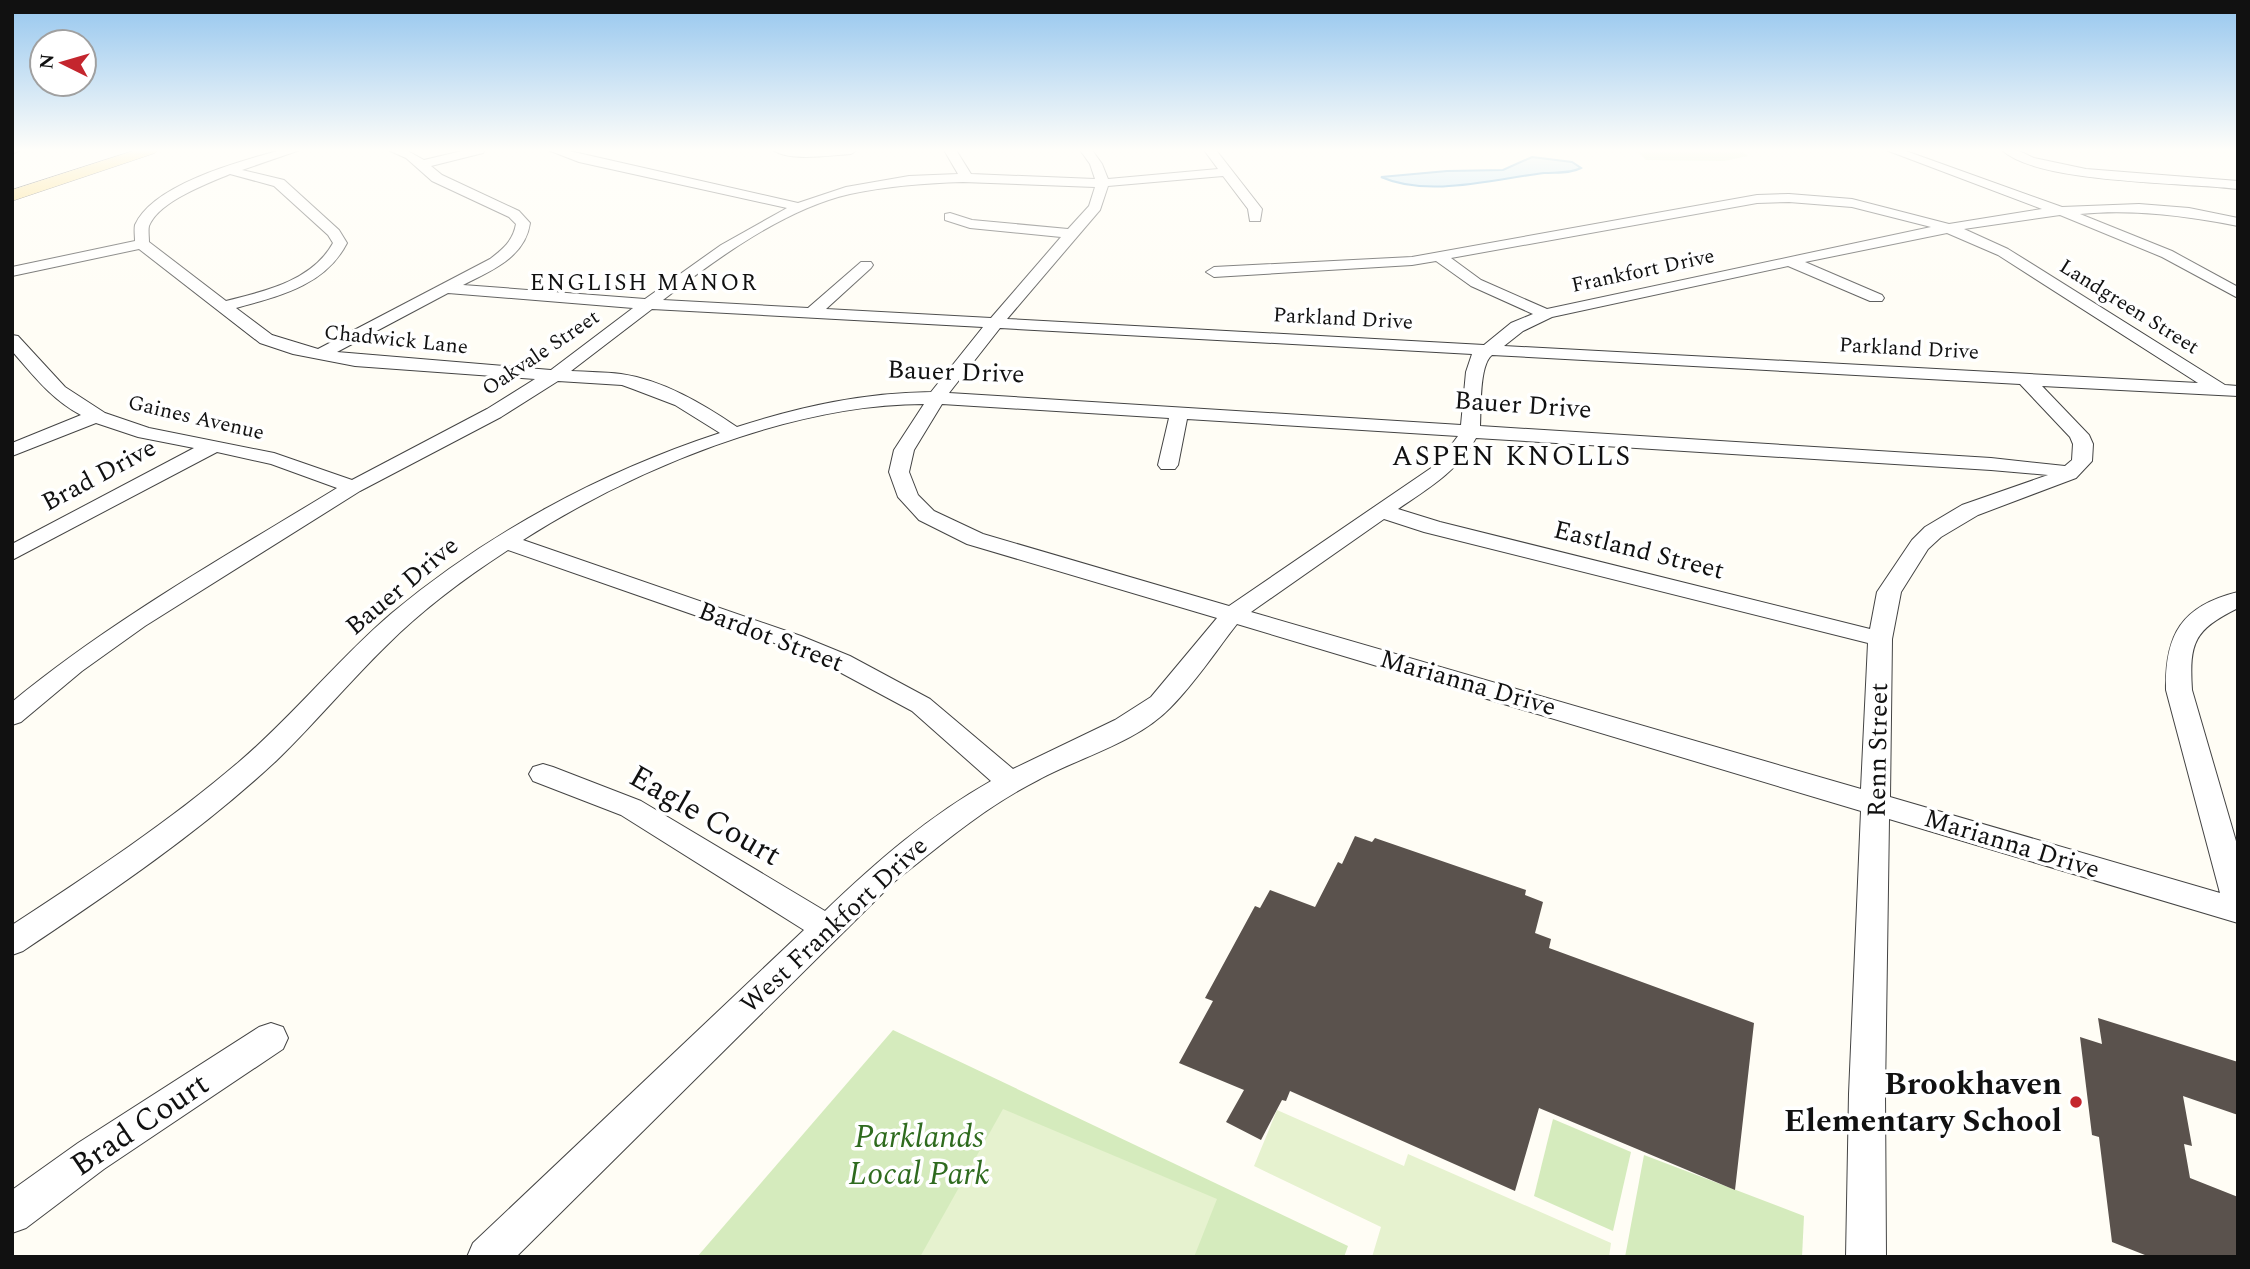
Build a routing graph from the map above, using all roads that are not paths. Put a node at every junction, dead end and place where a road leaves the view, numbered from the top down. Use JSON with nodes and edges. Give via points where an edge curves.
{"nodes":[{"id":1,"x":153,"y":209,"type":"edge"},
{"id":2,"x":308,"y":209,"type":"edge"},
{"id":3,"x":503,"y":209,"type":"edge"},
{"id":4,"x":795,"y":209,"type":"edge"},
{"id":5,"x":1093,"y":209,"type":"edge"},
{"id":6,"x":1255,"y":209,"type":"edge"},
{"id":7,"x":1695,"y":209,"type":"edge"},
{"id":8,"x":1875,"y":209,"type":"edge"},
{"id":9,"x":2060,"y":209,"type":"edge"},
{"id":10,"x":2145,"y":209,"type":"edge"},
{"id":11,"x":2156,"y":209,"type":"edge"},
{"id":12,"x":2065,"y":211,"type":"junction"},
{"id":13,"x":950,"y":217,"type":"dead end"},
{"id":14,"x":1255,"y":218,"type":"dead end"},
{"id":15,"x":2238,"y":222,"type":"edge"},
{"id":16,"x":1949,"y":228,"type":"junction"},
{"id":17,"x":1073,"y":234,"type":"junction"},
{"id":18,"x":142,"y":244,"type":"junction"},
{"id":19,"x":1438,"y":257,"type":"junction"},
{"id":20,"x":1789,"y":261,"type":"junction"},
{"id":21,"x":866,"y":265,"type":"dead end"},
{"id":22,"x":1214,"y":271,"type":"dead end"},
{"id":23,"x":12,"y":272,"type":"edge"},
{"id":24,"x":446,"y":288,"type":"junction"},
{"id":25,"x":2238,"y":293,"type":"edge"},
{"id":26,"x":1876,"y":299,"type":"dead end"},
{"id":27,"x":649,"y":304,"type":"junction"},
{"id":28,"x":222,"y":307,"type":"junction"},
{"id":29,"x":812,"y":313,"type":"junction"},
{"id":30,"x":1546,"y":314,"type":"junction"},
{"id":31,"x":997,"y":323,"type":"junction"},
{"id":32,"x":12,"y":340,"type":"edge"},
{"id":33,"x":1488,"y":349,"type":"junction"},
{"id":34,"x":319,"y":355,"type":"junction"},
{"id":35,"x":556,"y":374,"type":"junction"},
{"id":36,"x":2024,"y":378,"type":"junction"},
{"id":37,"x":2230,"y":391,"type":"edge"},
{"id":38,"x":934,"y":398,"type":"junction"},
{"id":39,"x":2238,"y":402,"type":"edge"},
{"id":40,"x":1179,"y":414,"type":"junction"},
{"id":41,"x":96,"y":416,"type":"junction"},
{"id":42,"x":1470,"y":432,"type":"junction"},
{"id":43,"x":734,"y":433,"type":"junction"},
{"id":44,"x":212,"y":447,"type":"junction"},
{"id":45,"x":12,"y":450,"type":"edge"},
{"id":46,"x":1168,"y":465,"type":"dead end"},
{"id":47,"x":2069,"y":474,"type":"junction"},
{"id":48,"x":353,"y":487,"type":"junction"},
{"id":49,"x":1384,"y":512,"type":"junction"},
{"id":50,"x":506,"y":542,"type":"junction"},
{"id":51,"x":12,"y":553,"type":"edge"},
{"id":52,"x":2238,"y":600,"type":"edge"},
{"id":53,"x":1233,"y":614,"type":"junction"},
{"id":54,"x":1880,"y":639,"type":"junction"},
{"id":55,"x":12,"y":716,"type":"edge"},
{"id":56,"x":543,"y":774,"type":"dead end"},
{"id":57,"x":1010,"y":782,"type":"junction"},
{"id":58,"x":1877,"y":803,"type":"junction"},
{"id":59,"x":2238,"y":903,"type":"edge"},
{"id":60,"x":2238,"y":911,"type":"edge"},
{"id":61,"x":827,"y":928,"type":"junction"},
{"id":62,"x":12,"y":942,"type":"edge"},
{"id":63,"x":271,"y":1038,"type":"dead end"},
{"id":64,"x":12,"y":1214,"type":"edge"},
{"id":65,"x":487,"y":1257,"type":"edge"},
{"id":66,"x":1866,"y":1257,"type":"edge"}],
"edges":[{"from":1,"to":18,"type":"street","via":[[139,228]]},
{"from":2,"to":28,"type":"street","via":[[341,243],[330,263],[311,276]]},
{"from":3,"to":24,"type":"street","via":[[523,223],[522,237],[509,252]]},
{"from":4,"to":27,"type":"street","name":"Oakvale Street","via":[[726,248]]},
{"from":5,"to":17,"type":"street","name":"Marianna Drive"},
{"from":6,"to":14,"type":"street"},
{"from":7,"to":19,"type":"street","name":"Landgreen Street"},
{"from":8,"to":16,"type":"street","name":"Landgreen Street"},
{"from":9,"to":12,"type":"street"},
{"from":10,"to":12,"type":"street","name":"Frankfort Drive"},
{"from":11,"to":15,"type":"street","name":"Frankfort Drive"},
{"from":12,"to":16,"type":"street","name":"Frankfort Drive"},
{"from":12,"to":25,"type":"street","via":[[2166,254]]},
{"from":13,"to":17,"type":"street","via":[[970,224]]},
{"from":16,"to":20,"type":"street","name":"Frankfort Drive"},
{"from":16,"to":37,"type":"street","name":"Landgreen Street","via":[[2003,252]]},
{"from":17,"to":31,"type":"street","name":"Marianna Drive"},
{"from":18,"to":23,"type":"street"},
{"from":18,"to":28,"type":"street","name":"Chadwick Lane"},
{"from":19,"to":22,"type":"street","name":"Landgreen Street"},
{"from":19,"to":30,"type":"street","via":[[1476,283]]},
{"from":20,"to":26,"type":"street"},
{"from":20,"to":30,"type":"street","name":"Frankfort Drive"},
{"from":21,"to":29,"type":"street"},
{"from":24,"to":27,"type":"street","name":"Parkland Drive"},
{"from":24,"to":34,"type":"street"},
{"from":27,"to":29,"type":"street","name":"Parkland Drive"},
{"from":27,"to":35,"type":"street","name":"Oakvale Street"},
{"from":28,"to":34,"type":"street","name":"Chadwick Lane","via":[[266,339]]},
{"from":29,"to":31,"type":"street","name":"Parkland Drive"},
{"from":30,"to":33,"type":"street","name":"Frankfort Drive","via":[[1517,327]]},
{"from":31,"to":33,"type":"street","name":"Parkland Drive"},
{"from":31,"to":38,"type":"street","name":"Marianna Drive"},
{"from":32,"to":41,"type":"street","name":"Gaines Avenue","via":[[54,387]]},
{"from":33,"to":36,"type":"street","name":"Parkland Drive"},
{"from":33,"to":42,"type":"street","name":"West Frankfort Drive","via":[[1475,372]]},
{"from":34,"to":35,"type":"street","name":"Chadwick Lane"},
{"from":35,"to":43,"type":"street","name":"Chadwick Lane","via":[[623,380],[662,390]]},
{"from":35,"to":48,"type":"street","name":"Oakvale Street","via":[[494,413]]},
{"from":36,"to":37,"type":"street","name":"Parkland Drive"},
{"from":36,"to":47,"type":"street","via":[[2079,435],[2082,461]]},
{"from":37,"to":39,"type":"street","name":"Landgreen Street"},
{"from":38,"to":40,"type":"street","name":"Bauer Drive"},
{"from":38,"to":43,"type":"street","name":"Bauer Drive","via":[[848,402]]},
{"from":38,"to":53,"type":"street","name":"Marianna Drive","via":[[902,454],[898,470],[906,495],[923,513],[975,539]]},
{"from":40,"to":42,"type":"street","name":"Bauer Drive"},
{"from":40,"to":46,"type":"street"},
{"from":41,"to":44,"type":"street","name":"Gaines Avenue"},
{"from":41,"to":45,"type":"street"},
{"from":42,"to":47,"type":"street","name":"Bauer Drive","via":[[1990,464]]},
{"from":42,"to":49,"type":"street","name":"West Frankfort Drive","via":[[1444,468]]},
{"from":43,"to":50,"type":"street","name":"Bauer Drive","via":[[628,474]]},
{"from":44,"to":48,"type":"street","name":"Gaines Avenue","via":[[266,457]]},
{"from":44,"to":51,"type":"street","name":"Brad Drive"},
{"from":47,"to":54,"type":"street","name":"Renn Street","via":[[1970,510],[1933,532],[1888,592]]},
{"from":48,"to":55,"type":"street","name":"Oakvale Street","via":[[136,621]]},
{"from":49,"to":53,"type":"street","name":"West Frankfort Drive"},
{"from":49,"to":54,"type":"street","name":"Eastland Street"},
{"from":50,"to":57,"type":"street","name":"Bardot Street","via":[[841,662],[921,705]]},
{"from":50,"to":62,"type":"street","name":"Bauer Drive","via":[[399,620],[249,769],[119,871]]},
{"from":52,"to":59,"type":"street","via":[[2202,617],[2180,641],[2176,656],[2179,690]]},
{"from":53,"to":57,"type":"street","name":"West Frankfort Drive","via":[[1152,710]]},
{"from":53,"to":58,"type":"street","name":"Marianna Drive"},
{"from":54,"to":58,"type":"street","name":"Renn Street"},
{"from":56,"to":61,"type":"street","name":"Eagle Court","via":[[631,808]]},
{"from":57,"to":61,"type":"street","name":"West Frankfort Drive","via":[[937,830]]},
{"from":58,"to":60,"type":"street","name":"Marianna Drive"},
{"from":58,"to":66,"type":"street","name":"Renn Street"},
{"from":61,"to":65,"type":"street","name":"West Frankfort Drive"},
{"from":63,"to":64,"type":"street","name":"Brad Court","via":[[91,1156]]}]}
